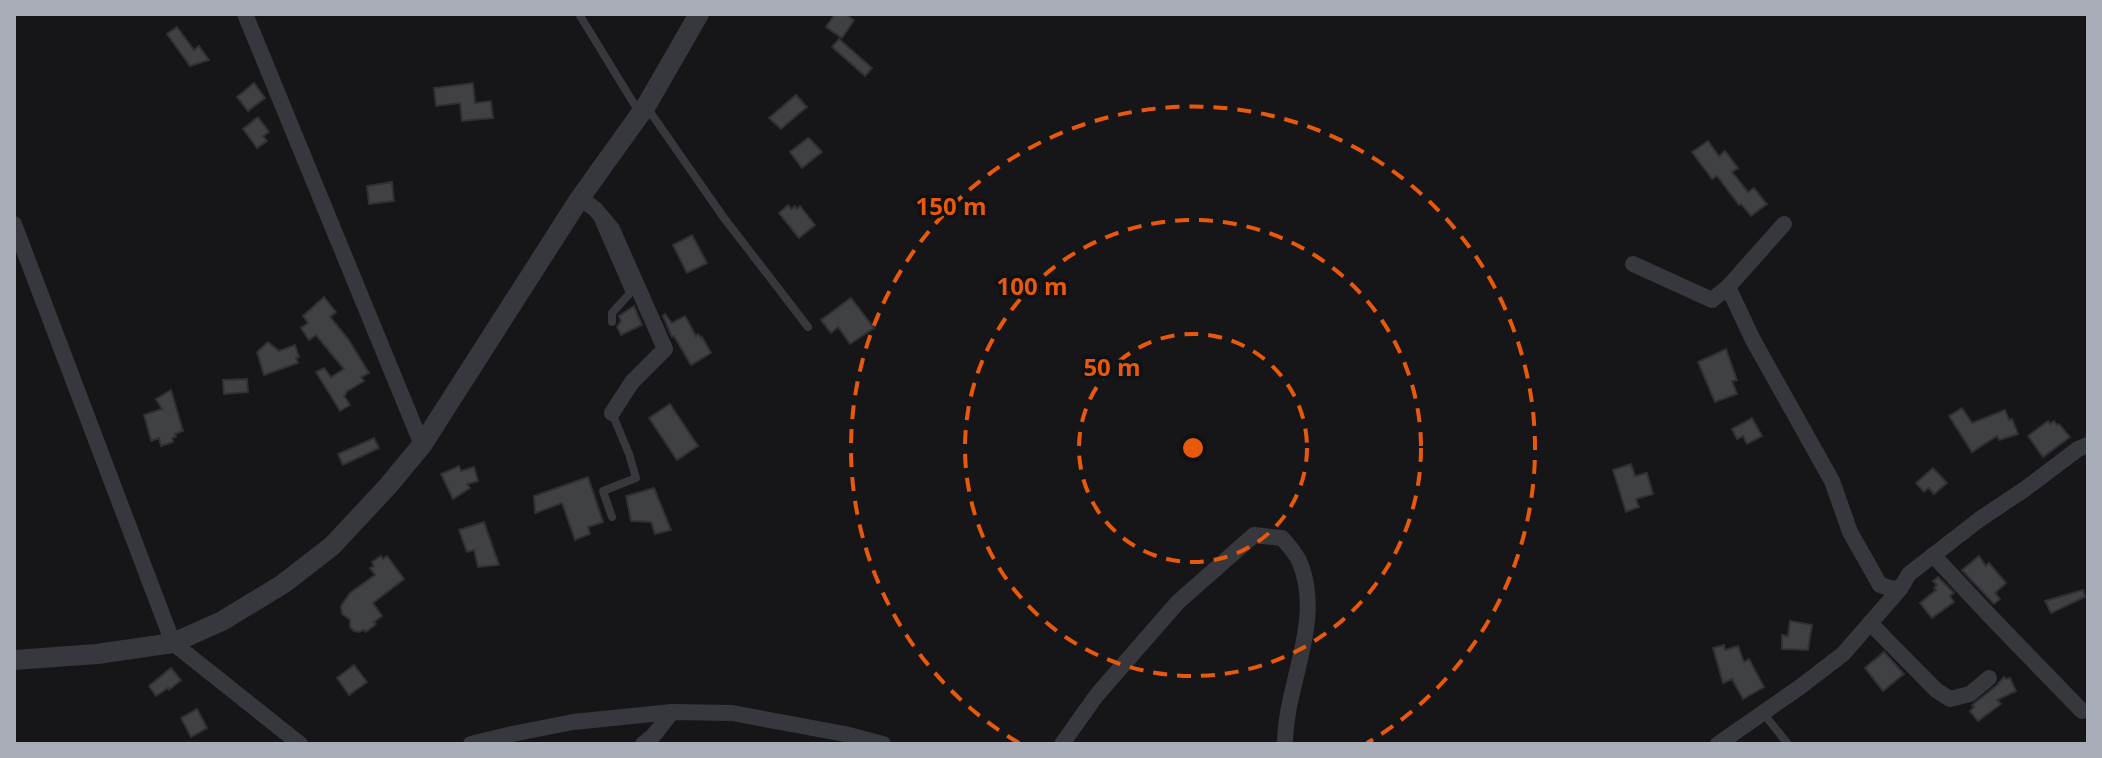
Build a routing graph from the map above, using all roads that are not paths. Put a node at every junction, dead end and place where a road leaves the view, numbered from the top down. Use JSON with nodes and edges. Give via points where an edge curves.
{"nodes":[{"id":1,"x":245,"y":14,"type":"edge"},
{"id":2,"x":579,"y":14,"type":"edge"},
{"id":3,"x":699,"y":14,"type":"edge"},
{"id":4,"x":643,"y":110,"type":"junction"},
{"id":5,"x":588,"y":203,"type":"junction"},
{"id":6,"x":14,"y":224,"type":"edge"},
{"id":7,"x":1784,"y":224,"type":"dead end"},
{"id":8,"x":1633,"y":264,"type":"dead end"},
{"id":9,"x":1728,"y":287,"type":"junction"},
{"id":10,"x":612,"y":322,"type":"dead end"},
{"id":11,"x":808,"y":327,"type":"dead end"},
{"id":12,"x":612,"y":413,"type":"joint"},
{"id":13,"x":422,"y":445,"type":"junction"},
{"id":14,"x":2088,"y":445,"type":"edge"},
{"id":15,"x":612,"y":517,"type":"dead end"},
{"id":16,"x":1933,"y":555,"type":"junction"},
{"id":17,"x":1900,"y":589,"type":"junction"},
{"id":18,"x":1870,"y":623,"type":"junction"},
{"id":19,"x":173,"y":643,"type":"junction"},
{"id":20,"x":14,"y":660,"type":"edge"},
{"id":21,"x":1989,"y":678,"type":"dead end"},
{"id":22,"x":2082,"y":711,"type":"dead end"},
{"id":23,"x":672,"y":712,"type":"junction"},
{"id":24,"x":1763,"y":713,"type":"junction"},
{"id":25,"x":300,"y":744,"type":"edge"},
{"id":26,"x":471,"y":744,"type":"edge"},
{"id":27,"x":643,"y":744,"type":"edge"},
{"id":28,"x":883,"y":744,"type":"edge"},
{"id":29,"x":1062,"y":744,"type":"edge"},
{"id":30,"x":1285,"y":744,"type":"edge"},
{"id":31,"x":1718,"y":744,"type":"edge"},
{"id":32,"x":1788,"y":744,"type":"edge"}],
"edges":[{"from":1,"to":13,"type":"street"},
{"from":2,"to":4,"type":"lane"},
{"from":3,"to":4,"type":"street"},
{"from":4,"to":5,"type":"street"},
{"from":4,"to":11,"type":"lane"},
{"from":5,"to":10,"type":"lane","via":[[630,293],[612,313]]},
{"from":5,"to":12,"type":"street","via":[[612,229],[665,349],[632,382]]},
{"from":5,"to":13,"type":"street"},
{"from":6,"to":19,"type":"street"},
{"from":7,"to":9,"type":"street"},
{"from":8,"to":9,"type":"street","via":[[1712,300]]},
{"from":9,"to":17,"type":"street","via":[[1832,481],[1850,532],[1880,585]]},
{"from":12,"to":15,"type":"lane","via":[[636,478],[603,491]]},
{"from":13,"to":19,"type":"street","via":[[332,546],[283,584]]},
{"from":14,"to":16,"type":"street"},
{"from":16,"to":17,"type":"street"},
{"from":16,"to":22,"type":"street"},
{"from":17,"to":18,"type":"street"},
{"from":18,"to":21,"type":"street","via":[[1950,699],[1970,694]]},
{"from":18,"to":24,"type":"street","via":[[1843,654]]},
{"from":19,"to":20,"type":"street"},
{"from":19,"to":25,"type":"street"},
{"from":23,"to":26,"type":"street","via":[[573,722]]},
{"from":23,"to":27,"type":"street"},
{"from":23,"to":28,"type":"street","via":[[732,713]]},
{"from":24,"to":31,"type":"street"},
{"from":24,"to":32,"type":"lane"},
{"from":29,"to":30,"type":"street","via":[[1096,696],[1178,602],[1254,535],[1282,538],[1300,561],[1306,589],[1305,641]]}]}
